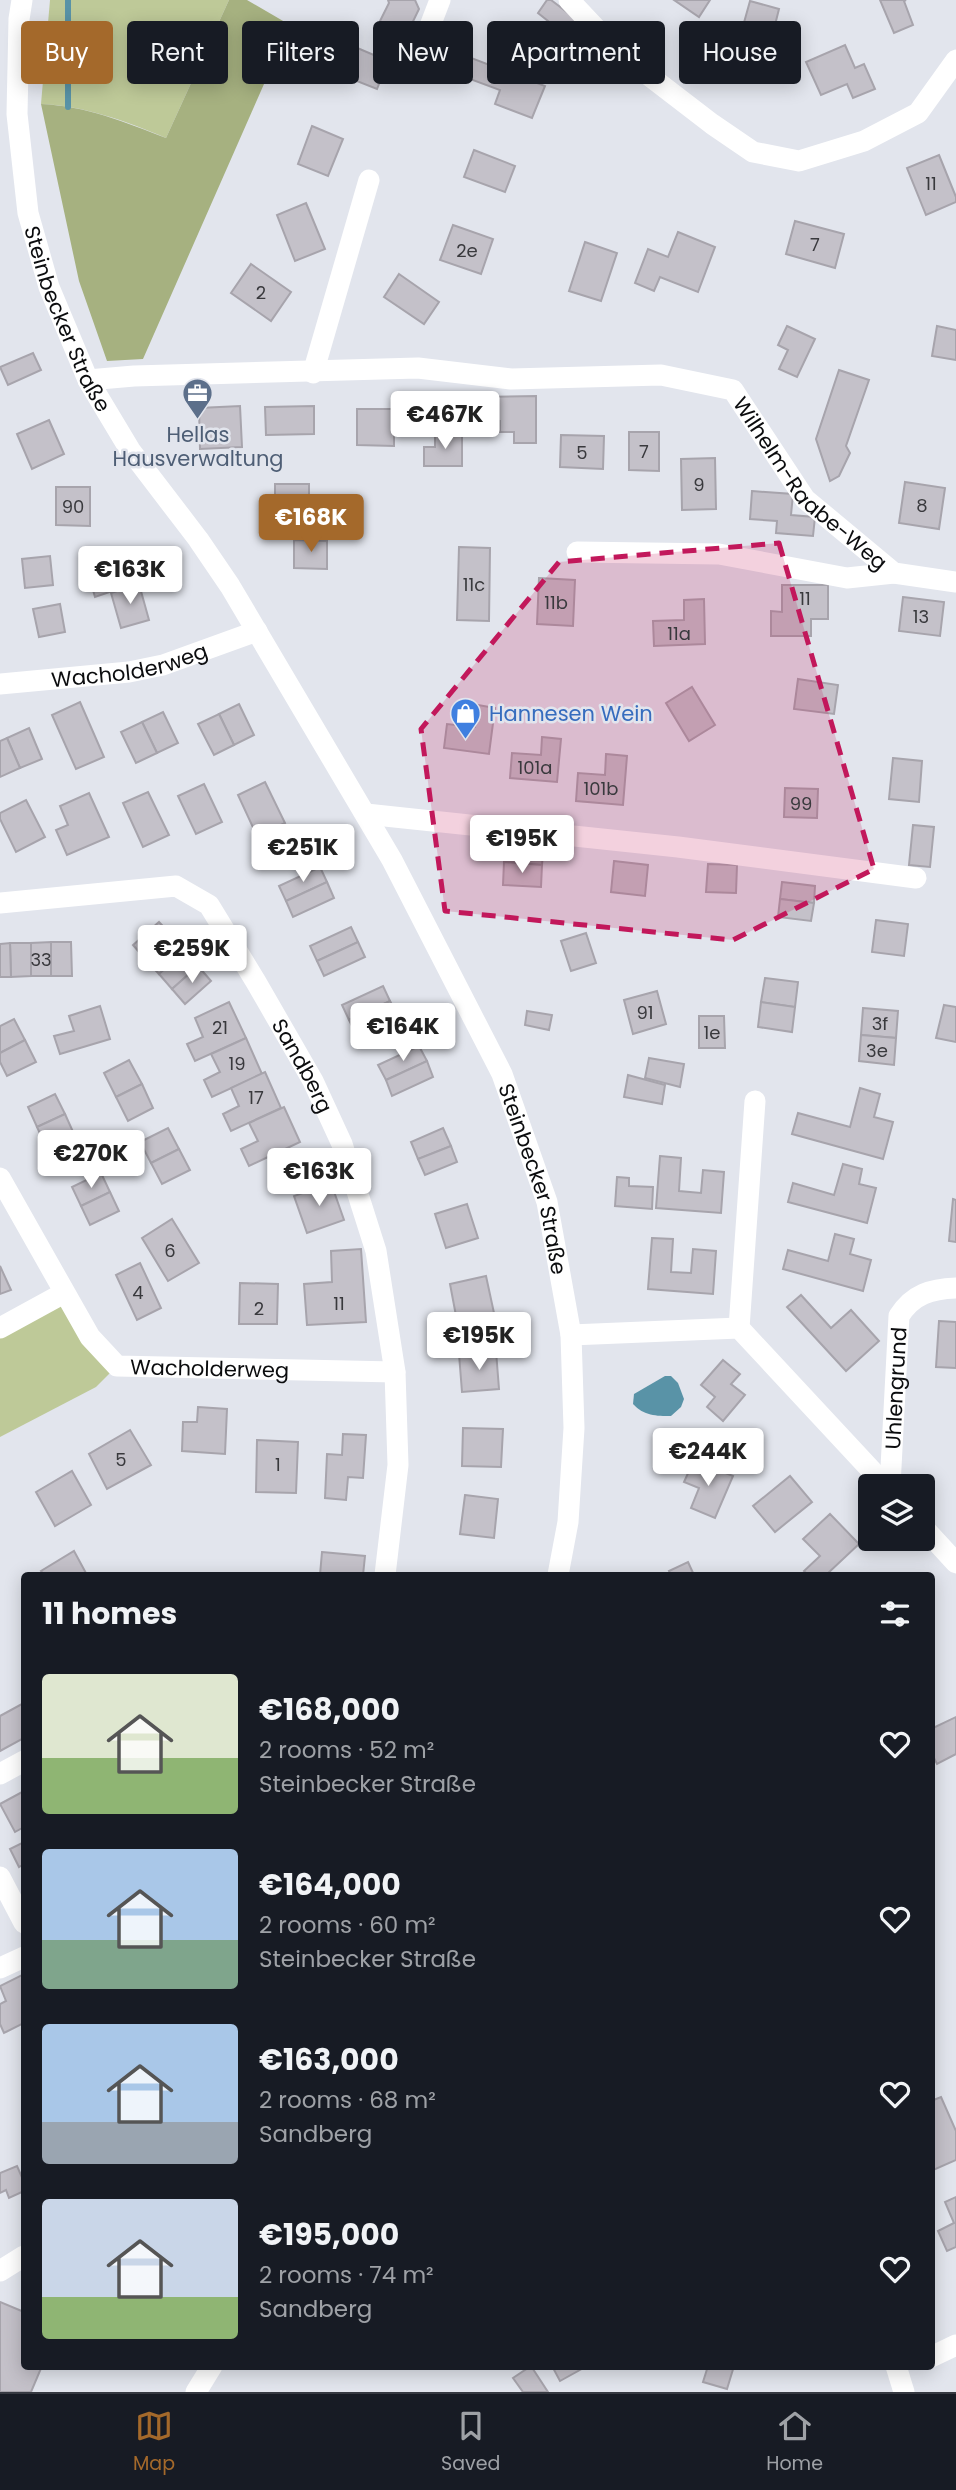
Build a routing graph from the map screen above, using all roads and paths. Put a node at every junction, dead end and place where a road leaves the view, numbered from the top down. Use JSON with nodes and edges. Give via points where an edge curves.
{"nodes":[{"id":1,"x":22,"y":0,"type":"edge"},
{"id":2,"x":440,"y":0,"type":"edge"},
{"id":3,"x":569,"y":0,"type":"edge"},
{"id":4,"x":432,"y":21,"type":"edge"},
{"id":5,"x":956,"y":60,"type":"edge"},
{"id":6,"x":369,"y":180,"type":"dead end"},
{"id":7,"x":313,"y":373,"type":"junction"},
{"id":8,"x":88,"y":380,"type":"junction"},
{"id":9,"x":577,"y":552,"type":"dead end"},
{"id":10,"x":894,"y":573,"type":"junction"},
{"id":11,"x":956,"y":582,"type":"edge"},
{"id":12,"x":257,"y":631,"type":"junction"},
{"id":13,"x":0,"y":684,"type":"edge"},
{"id":14,"x":366,"y":814,"type":"junction"},
{"id":15,"x":916,"y":878,"type":"dead end"},
{"id":16,"x":0,"y":903,"type":"edge"},
{"id":17,"x":755,"y":1101,"type":"dead end"},
{"id":18,"x":0,"y":1178,"type":"edge"},
{"id":19,"x":956,"y":1288,"type":"edge"},
{"id":20,"x":64,"y":1293,"type":"junction"},
{"id":21,"x":0,"y":1328,"type":"edge"},
{"id":22,"x":739,"y":1328,"type":"junction"},
{"id":23,"x":571,"y":1335,"type":"junction"},
{"id":24,"x":395,"y":1372,"type":"junction"},
{"id":25,"x":877,"y":1474,"type":"edge"},
{"id":26,"x":889,"y":1474,"type":"edge"},
{"id":27,"x":935,"y":1540,"type":"edge"},
{"id":28,"x":956,"y":1563,"type":"edge"},
{"id":29,"x":385,"y":1572,"type":"edge"},
{"id":30,"x":559,"y":1572,"type":"edge"},
{"id":31,"x":21,"y":1763,"type":"edge"},
{"id":32,"x":0,"y":1774,"type":"edge"},
{"id":33,"x":0,"y":1877,"type":"edge"},
{"id":34,"x":21,"y":1917,"type":"edge"},
{"id":35,"x":21,"y":1958,"type":"edge"},
{"id":36,"x":0,"y":1968,"type":"edge"},
{"id":37,"x":21,"y":2258,"type":"edge"},
{"id":38,"x":0,"y":2271,"type":"edge"},
{"id":39,"x":956,"y":2345,"type":"edge"},
{"id":40,"x":935,"y":2355,"type":"edge"},
{"id":41,"x":210,"y":2370,"type":"edge"},
{"id":42,"x":196,"y":2392,"type":"edge"}],
"edges":[{"from":1,"to":8,"type":"street","name":"Steinbecker Straße","via":[[17,114],[28,213],[49,287]]},
{"from":2,"to":4,"type":"street"},
{"from":3,"to":5,"type":"street","via":[[617,51],[712,124],[752,152],[799,161],[864,141],[918,113]]},
{"from":6,"to":7,"type":"street"},
{"from":7,"to":8,"type":"street","name":"Wilhelm-Raabe-Weg"},
{"from":7,"to":10,"type":"street","name":"Wilhelm-Raabe-Weg","via":[[418,368],[511,379],[661,375],[733,390],[805,499]]},
{"from":8,"to":12,"type":"street","name":"Steinbecker Straße","via":[[130,450],[198,539]]},
{"from":9,"to":10,"type":"street","name":"Wilhelm-Raabe-Weg","via":[[719,554],[847,578]]},
{"from":10,"to":11,"type":"street","name":"Wilhelm-Raabe-Weg"},
{"from":12,"to":13,"type":"street","name":"Wacholderweg","via":[[129,672]]},
{"from":12,"to":14,"type":"street","name":"Steinbecker Straße"},
{"from":14,"to":15,"type":"street"},
{"from":14,"to":23,"type":"street","name":"Steinbecker Straße","via":[[502,1074],[547,1202]]},
{"from":16,"to":24,"type":"street","name":"Sandberg","via":[[176,886],[209,905],[313,1081],[342,1144],[376,1251]]},
{"from":17,"to":22,"type":"street"},
{"from":18,"to":20,"type":"street","name":"Wacholderweg"},
{"from":19,"to":26,"type":"street","name":"Uhlengrund","via":[[917,1296],[899,1316]]},
{"from":20,"to":21,"type":"street"},
{"from":20,"to":24,"type":"street","name":"Wacholderweg","via":[[90,1337],[117,1366]]},
{"from":22,"to":23,"type":"street"},
{"from":22,"to":25,"type":"street","name":"Uhlengrund"},
{"from":23,"to":30,"type":"street","name":"Steinbecker Straße","via":[[574,1428],[568,1522]]},
{"from":24,"to":29,"type":"street","name":"Sandberg","via":[[398,1465]]},
{"from":27,"to":28,"type":"street"},
{"from":31,"to":32,"type":"street"},
{"from":33,"to":34,"type":"street"},
{"from":35,"to":36,"type":"street"},
{"from":37,"to":38,"type":"street"},
{"from":39,"to":40,"type":"street"},
{"from":41,"to":42,"type":"street"}]}
